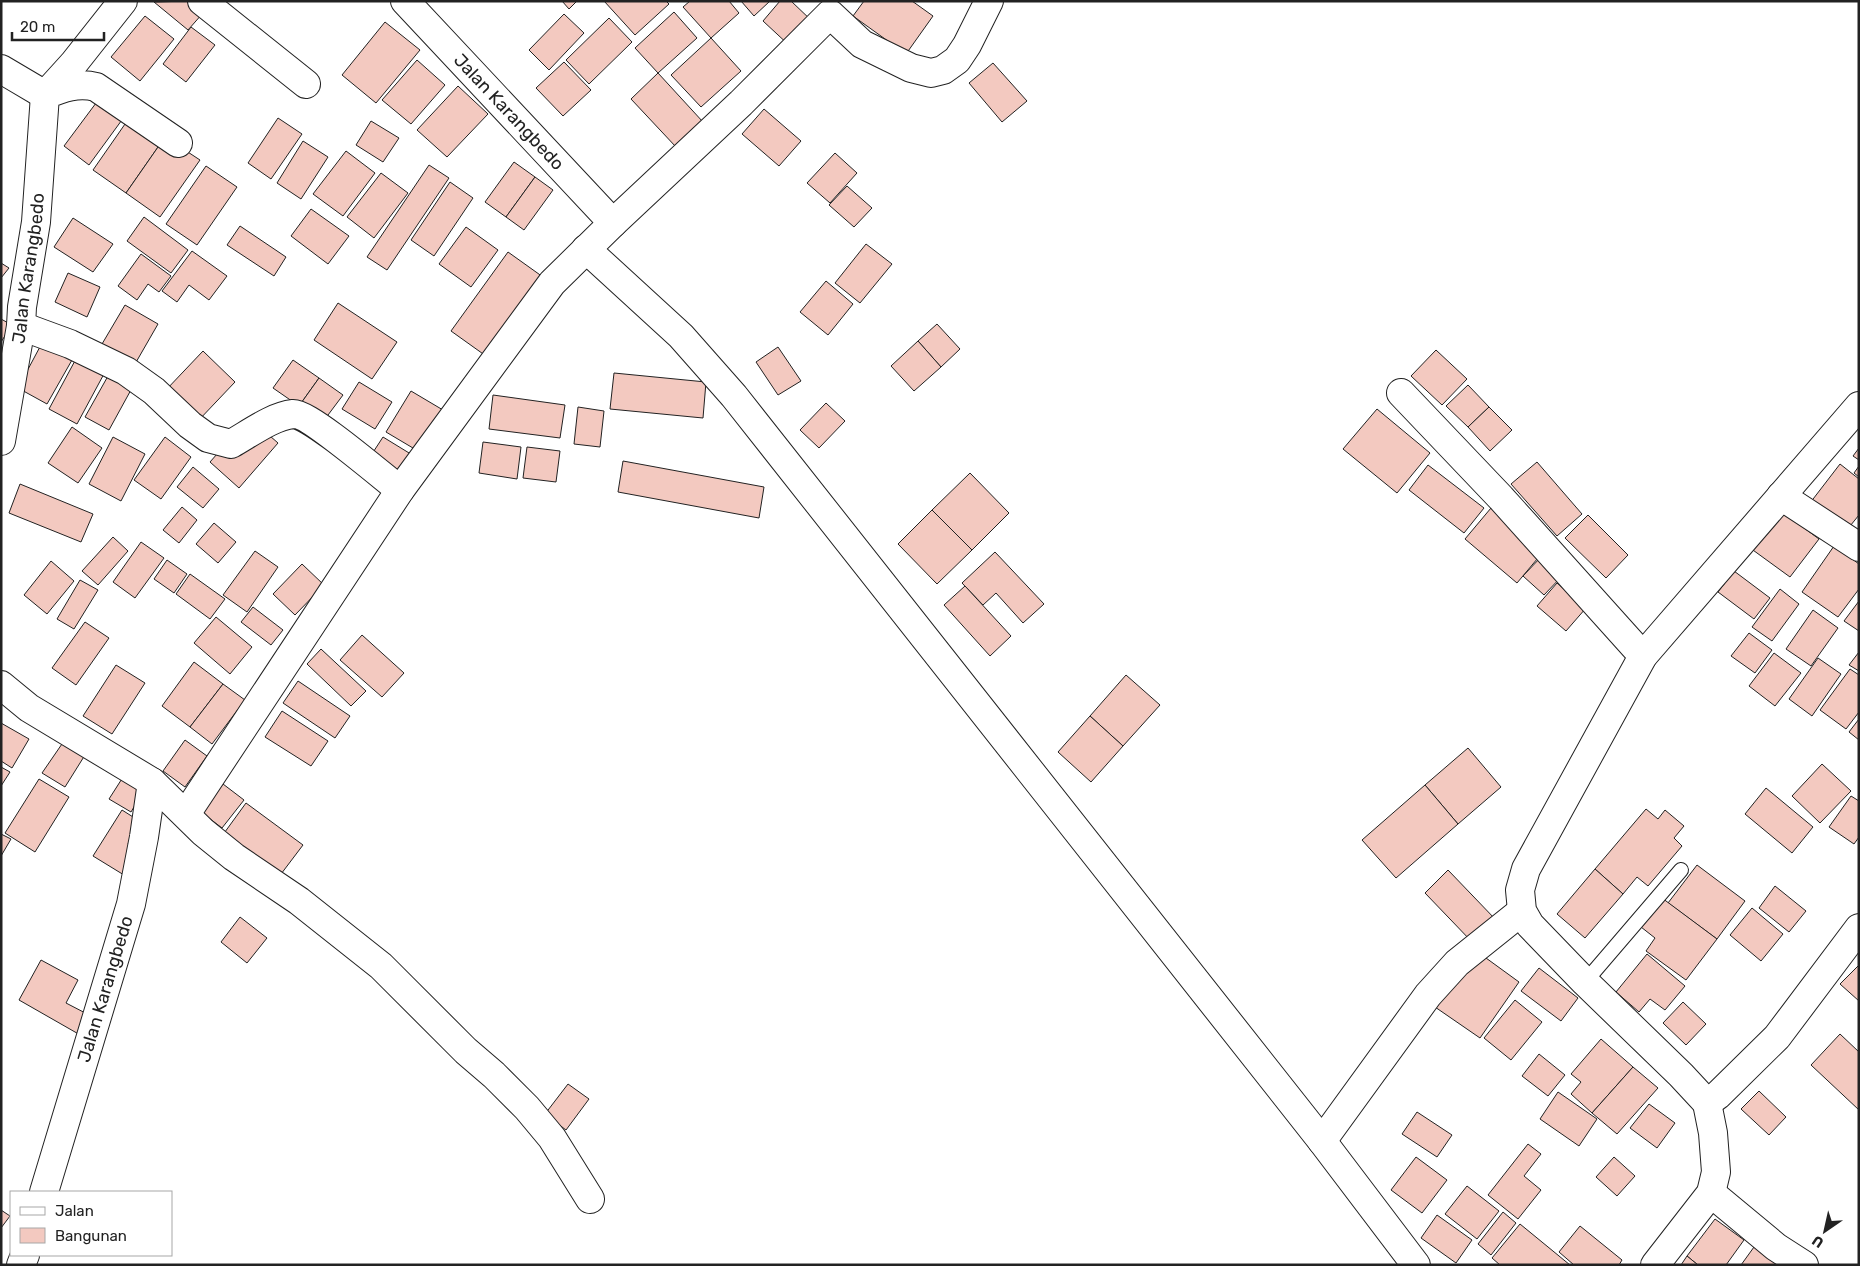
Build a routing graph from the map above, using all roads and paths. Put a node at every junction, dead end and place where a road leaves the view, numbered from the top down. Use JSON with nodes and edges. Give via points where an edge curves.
{"nodes":[{"id":1,"x":123,"y":1,"type":"edge"},
{"id":2,"x":202,"y":1,"type":"edge"},
{"id":3,"x":405,"y":1,"type":"edge"},
{"id":4,"x":989,"y":1,"type":"edge"},
{"id":5,"x":836,"y":7,"type":"edge"},
{"id":6,"x":1,"y":68,"type":"edge"},
{"id":7,"x":306,"y":84,"type":"dead end"},
{"id":8,"x":45,"y":95,"type":"junction"},
{"id":9,"x":178,"y":143,"type":"dead end"},
{"id":10,"x":613,"y":223,"type":"junction"},
{"id":11,"x":586,"y":249,"type":"junction"},
{"id":12,"x":21,"y":326,"type":"junction"},
{"id":13,"x":1400,"y":393,"type":"dead end"},
{"id":14,"x":1859,"y":406,"type":"edge"},
{"id":15,"x":1,"y":441,"type":"edge"},
{"id":16,"x":400,"y":490,"type":"junction"},
{"id":17,"x":1781,"y":496,"type":"junction"},
{"id":18,"x":1859,"y":547,"type":"edge"},
{"id":19,"x":1643,"y":656,"type":"junction"},
{"id":20,"x":1,"y":685,"type":"edge"},
{"id":21,"x":152,"y":782,"type":"junction"},
{"id":22,"x":186,"y":814,"type":"junction"},
{"id":23,"x":1682,"y":870,"type":"dead end"},
{"id":24,"x":1522,"y":912,"type":"junction"},
{"id":25,"x":1859,"y":928,"type":"edge"},
{"id":26,"x":1585,"y":982,"type":"junction"},
{"id":27,"x":1707,"y":1103,"type":"junction"},
{"id":28,"x":1322,"y":1141,"type":"junction"},
{"id":29,"x":44,"y":1191,"type":"edge"},
{"id":30,"x":1711,"y":1193,"type":"junction"},
{"id":31,"x":590,"y":1199,"type":"dead end"},
{"id":32,"x":1416,"y":1265,"type":"edge"},
{"id":33,"x":1655,"y":1265,"type":"edge"},
{"id":34,"x":1804,"y":1265,"type":"edge"}],
"edges":[{"from":1,"to":8,"type":"street"},
{"from":2,"to":7,"type":"street"},
{"from":3,"to":10,"type":"street","name":"Jalan Karangbedo"},
{"from":4,"to":5,"type":"street","via":[[957,60],[944,70],[931,73],[911,68],[862,44]]},
{"from":5,"to":10,"type":"street","via":[[741,103]]},
{"from":6,"to":8,"type":"street"},
{"from":8,"to":9,"type":"street","via":[[64,87],[96,87]]},
{"from":8,"to":12,"type":"street","name":"Jalan Karangbedo","via":[[36,222]]},
{"from":10,"to":11,"type":"street"},
{"from":11,"to":16,"type":"street","via":[[552,283]]},
{"from":11,"to":28,"type":"street","via":[[680,336],[734,396]]},
{"from":12,"to":15,"type":"street","name":"Jalan Karangbedo"},
{"from":12,"to":16,"type":"street","via":[[70,344],[126,371],[208,438],[231,444],[279,417],[296,414],[317,425]]},
{"from":13,"to":19,"type":"street","via":[[1501,498]]},
{"from":14,"to":17,"type":"street"},
{"from":16,"to":22,"type":"street"},
{"from":17,"to":18,"type":"street"},
{"from":17,"to":19,"type":"street"},
{"from":19,"to":24,"type":"street","via":[[1526,869],[1520,890]]},
{"from":20,"to":21,"type":"street","via":[[29,708]]},
{"from":21,"to":22,"type":"street"},
{"from":21,"to":29,"type":"street","name":"Jalan Karangbedo","via":[[131,904]]},
{"from":22,"to":31,"type":"street","via":[[234,857],[298,901],[381,966],[527,1108],[552,1138]]},
{"from":23,"to":26,"type":"lane"},
{"from":24,"to":26,"type":"street","via":[[1530,925]]},
{"from":24,"to":28,"type":"street","via":[[1457,963],[1428,995]]},
{"from":25,"to":27,"type":"street","via":[[1777,1037]]},
{"from":26,"to":27,"type":"street"},
{"from":27,"to":30,"type":"street","via":[[1716,1172]]},
{"from":28,"to":32,"type":"street"},
{"from":30,"to":33,"type":"street"},
{"from":30,"to":34,"type":"street","via":[[1776,1247]]}]}
